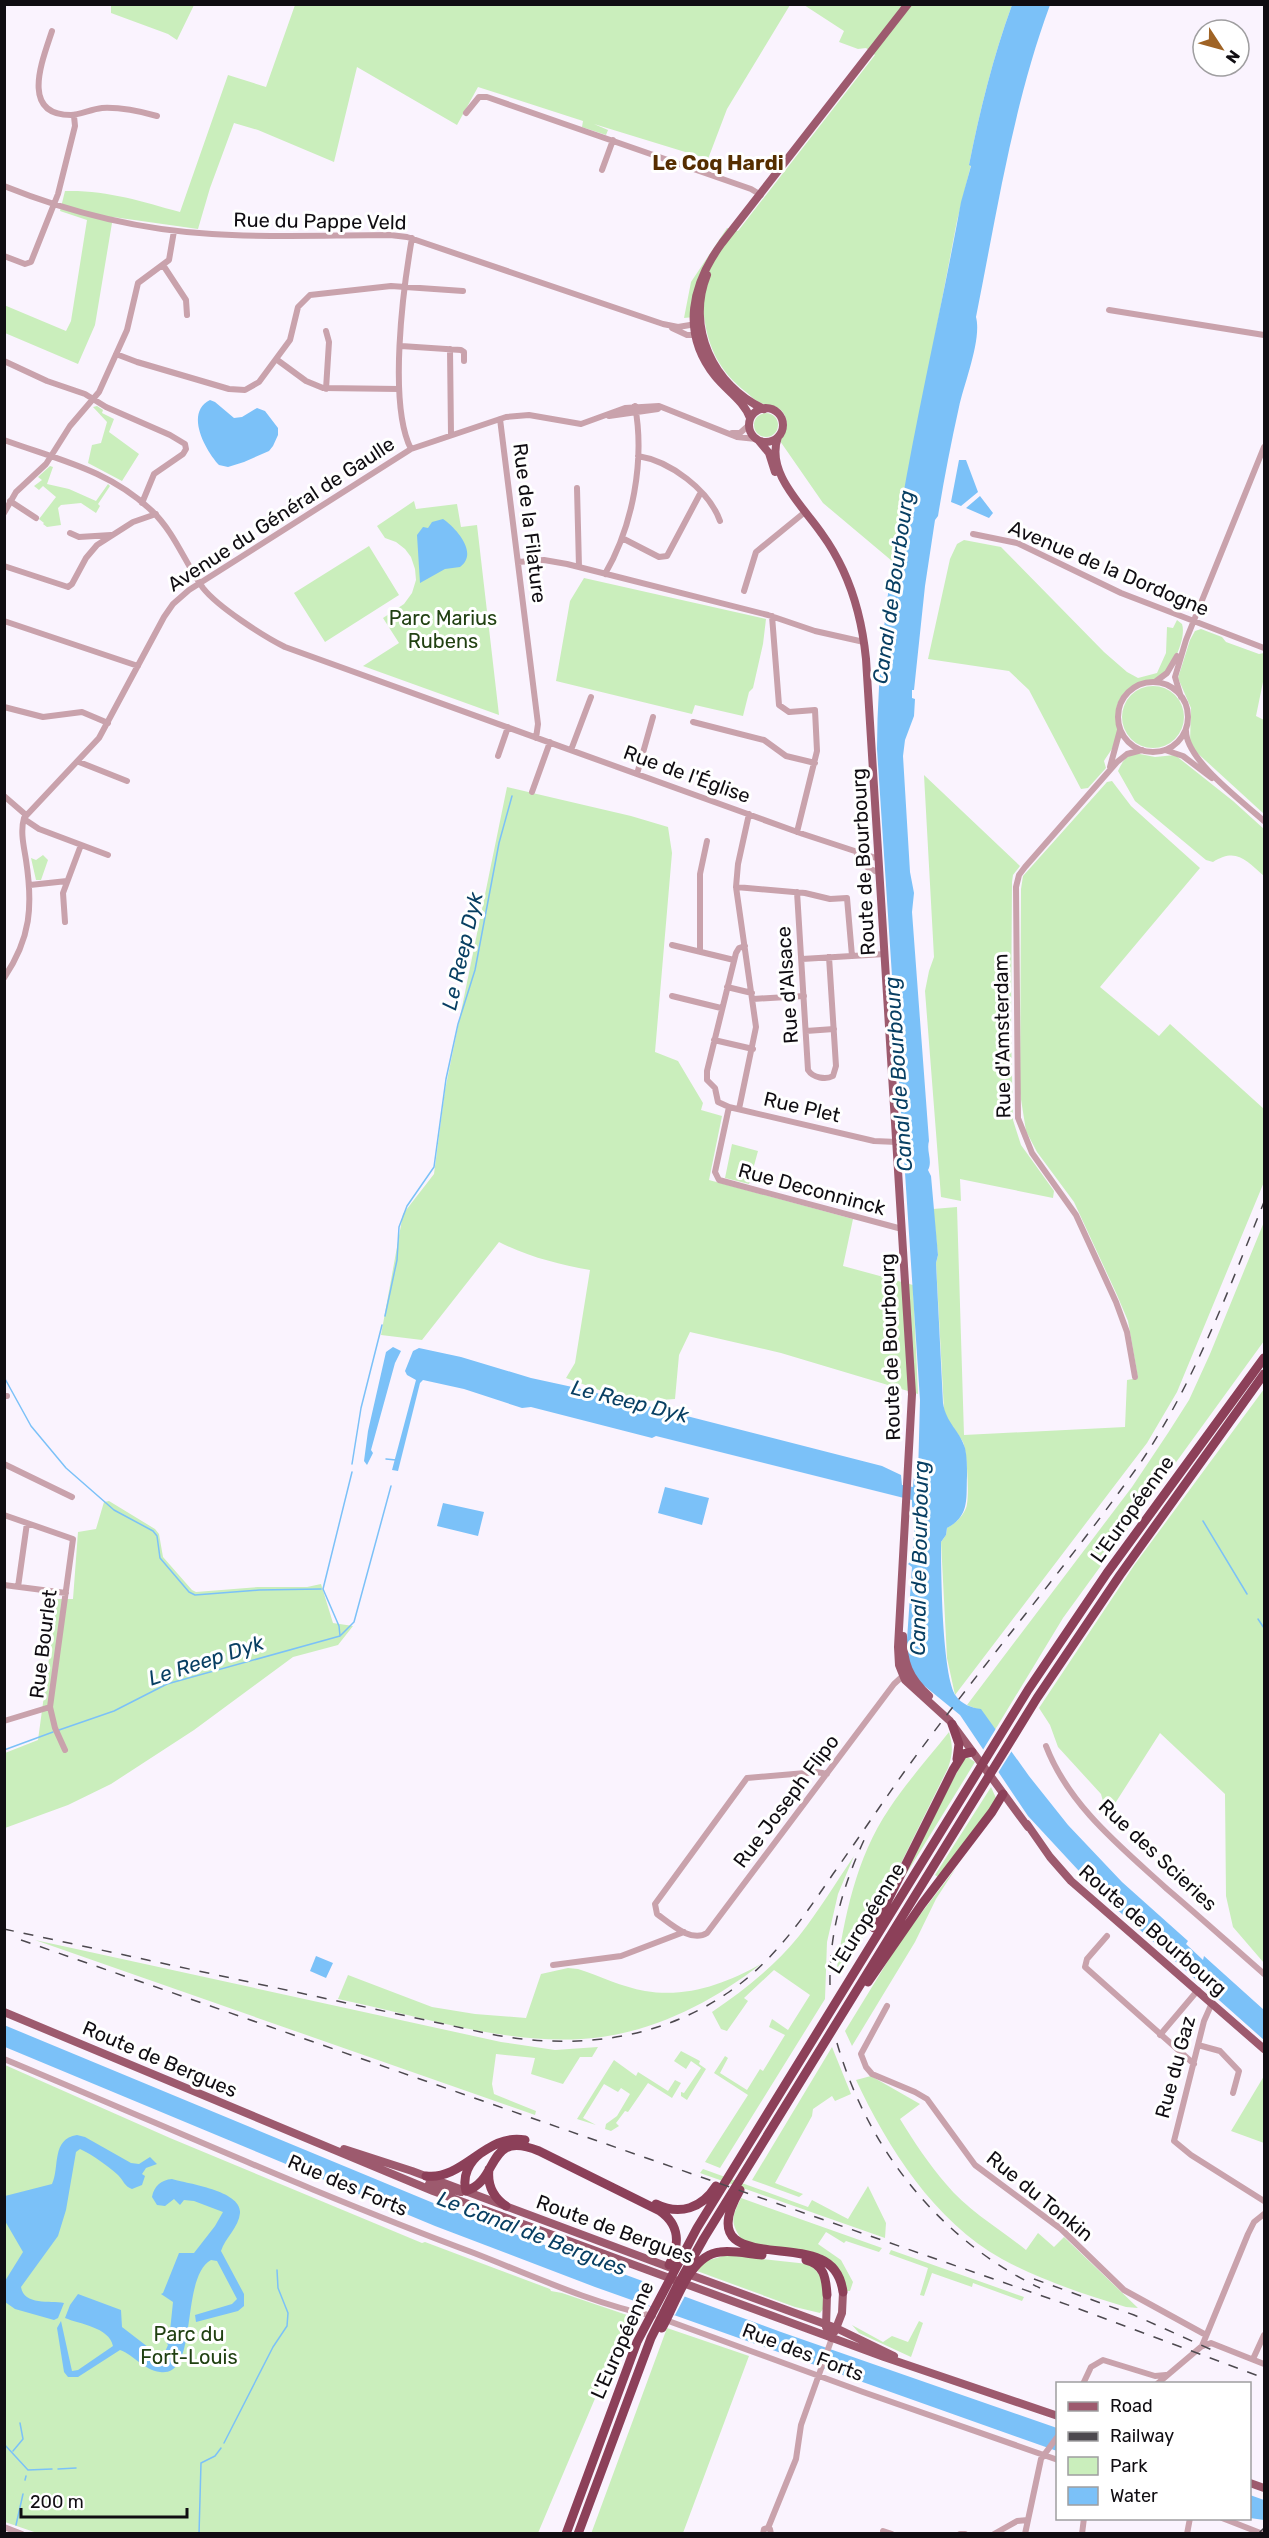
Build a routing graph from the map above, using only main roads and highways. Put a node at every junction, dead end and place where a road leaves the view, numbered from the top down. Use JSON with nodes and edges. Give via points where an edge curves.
{"nodes":[{"id":1,"x":908,"y":4,"type":"edge"},
{"id":2,"x":699,"y":335,"type":"junction"},
{"id":3,"x":764,"y":409,"type":"junction"},
{"id":4,"x":750,"y":422,"type":"junction"},
{"id":5,"x":778,"y":437,"type":"junction"},
{"id":6,"x":758,"y":440,"type":"junction"},
{"id":7,"x":794,"y":498,"type":"junction"},
{"id":8,"x":1264,"y":1353,"type":"edge"},
{"id":9,"x":1264,"y":1358,"type":"edge"},
{"id":10,"x":1264,"y":1375,"type":"edge"},
{"id":11,"x":1199,"y":1447,"type":"junction"},
{"id":12,"x":905,"y":1674,"type":"junction"},
{"id":13,"x":952,"y":1724,"type":"junction"},
{"id":14,"x":976,"y":1754,"type":"junction"},
{"id":15,"x":953,"y":1770,"type":"junction"},
{"id":16,"x":1005,"y":1795,"type":"junction"},
{"id":17,"x":1028,"y":1827,"type":"junction"},
{"id":18,"x":839,"y":1993,"type":"junction"},
{"id":19,"x":4,"y":2012,"type":"edge"},
{"id":20,"x":842,"y":2017,"type":"junction"},
{"id":21,"x":1264,"y":2049,"type":"edge"},
{"id":22,"x":302,"y":2136,"type":"junction"},
{"id":23,"x":482,"y":2153,"type":"junction"},
{"id":24,"x":490,"y":2164,"type":"junction"},
{"id":25,"x":390,"y":2174,"type":"junction"},
{"id":26,"x":426,"y":2176,"type":"junction"},
{"id":27,"x":466,"y":2191,"type":"junction"},
{"id":28,"x":713,"y":2196,"type":"junction"},
{"id":29,"x":729,"y":2202,"type":"junction"},
{"id":30,"x":506,"y":2206,"type":"junction"},
{"id":31,"x":485,"y":2210,"type":"junction"},
{"id":32,"x":675,"y":2260,"type":"junction"},
{"id":33,"x":692,"y":2265,"type":"junction"},
{"id":34,"x":843,"y":2292,"type":"joint"},
{"id":35,"x":827,"y":2295,"type":"joint"},
{"id":36,"x":826,"y":2324,"type":"junction"},
{"id":37,"x":836,"y":2328,"type":"junction"},
{"id":38,"x":830,"y":2342,"type":"junction"},
{"id":39,"x":911,"y":2365,"type":"junction"},
{"id":40,"x":1056,"y":2415,"type":"edge"},
{"id":41,"x":566,"y":2534,"type":"edge"},
{"id":42,"x":578,"y":2534,"type":"edge"}],
"edges":[{"from":1,"to":2,"type":"main road","via":[[712,264],[700,287]]},
{"from":2,"to":3,"type":"main road","via":[[721,375],[746,399]]},
{"from":2,"to":4,"type":"main road","via":[[709,367],[744,406]]},
{"from":3,"to":4,"type":"main road","via":[[756,412]]},
{"from":3,"to":5,"type":"main road","via":[[780,417]]},
{"from":4,"to":6,"type":"main road","via":[[750,432]]},
{"from":5,"to":6,"type":"main road"},
{"from":5,"to":7,"type":"main road","name":"Route de Bourbourg","via":[[775,448],[779,468]]},
{"from":6,"to":7,"type":"main road","name":"Route de Bourbourg"},
{"from":7,"to":12,"type":"main road","name":"Route de Bourbourg","via":[[843,569],[864,642],[912,1387],[898,1647],[899,1665]]},
{"from":8,"to":11,"type":"highway"},
{"from":9,"to":11,"type":"highway","name":"L'Européenne"},
{"from":10,"to":20,"type":"highway","name":"L'Européenne","via":[[1098,1606],[984,1782]]},
{"from":11,"to":18,"type":"highway","name":"L'Européenne","via":[[1088,1600]]},
{"from":12,"to":13,"type":"main road","name":"Route de Bourbourg","via":[[914,1690]]},
{"from":12,"to":14,"type":"main road","name":"Route de Bourbourg","via":[[953,1719]]},
{"from":13,"to":14,"type":"main road","name":"Route de Bourbourg"},
{"from":13,"to":15,"type":"highway","via":[[959,1747]]},
{"from":14,"to":15,"type":"highway","via":[[963,1754]]},
{"from":14,"to":16,"type":"main road","name":"Route de Bourbourg"},
{"from":15,"to":18,"type":"highway","via":[[885,1910]]},
{"from":16,"to":17,"type":"main road","name":"Route de Bourbourg"},
{"from":16,"to":17,"type":"main road","name":"Route de Bourbourg"},
{"from":16,"to":20,"type":"highway"},
{"from":17,"to":21,"type":"main road","name":"Route de Bourbourg","via":[[1068,1877]]},
{"from":18,"to":28,"type":"highway","name":"L'Européenne"},
{"from":19,"to":22,"type":"main road","name":"Route de Bergues"},
{"from":20,"to":29,"type":"highway","name":"L'Européenne"},
{"from":22,"to":25,"type":"main road","name":"Route de Bergues"},
{"from":22,"to":26,"type":"main road","name":"Route de Bergues"},
{"from":23,"to":26,"type":"highway","via":[[444,2175]]},
{"from":23,"to":27,"type":"highway","via":[[467,2170]]},
{"from":23,"to":28,"type":"highway","via":[[508,2139],[522,2140],[666,2208],[688,2209]]},
{"from":24,"to":27,"type":"highway","via":[[481,2181]]},
{"from":24,"to":30,"type":"highway","via":[[490,2186]]},
{"from":24,"to":32,"type":"highway","via":[[508,2147],[526,2146],[657,2210],[669,2218],[676,2231]]},
{"from":25,"to":27,"type":"main road","via":[[450,2191]]},
{"from":25,"to":31,"type":"main road","name":"Route de Bergues"},
{"from":26,"to":27,"type":"main road","name":"Route de Bergues"},
{"from":27,"to":30,"type":"main road","name":"Route de Bergues"},
{"from":27,"to":31,"type":"main road"},
{"from":28,"to":32,"type":"highway","name":"L'Européenne"},
{"from":29,"to":33,"type":"highway","name":"L'Européenne"},
{"from":29,"to":34,"type":"highway","via":[[728,2223],[739,2241],[752,2248],[819,2258],[837,2274]]},
{"from":30,"to":36,"type":"main road","name":"Route de Bergues"},
{"from":31,"to":38,"type":"main road","name":"Route de Bergues"},
{"from":32,"to":41,"type":"highway","name":"L'Européenne","via":[[642,2325]]},
{"from":33,"to":35,"type":"highway","via":[[706,2255],[724,2252],[807,2260],[823,2271]]},
{"from":33,"to":42,"type":"highway","name":"L'Européenne","via":[[642,2360]]},
{"from":34,"to":37,"type":"main road"},
{"from":35,"to":36,"type":"main road"},
{"from":36,"to":37,"type":"main road","name":"Route de Bergues"},
{"from":36,"to":38,"type":"main road"},
{"from":37,"to":38,"type":"main road"},
{"from":37,"to":39,"type":"main road","name":"Route de Bergues"},
{"from":38,"to":39,"type":"main road","name":"Route de Bergues"},
{"from":39,"to":40,"type":"main road","name":"Route de Bergues"}]}
